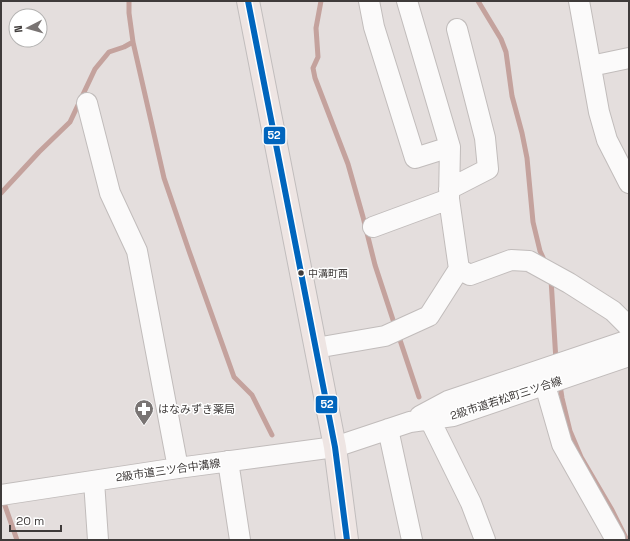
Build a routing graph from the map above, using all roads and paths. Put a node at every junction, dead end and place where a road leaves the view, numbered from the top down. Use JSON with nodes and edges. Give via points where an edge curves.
{"nodes":[{"id":1,"x":248,"y":1,"type":"edge"},
{"id":2,"x":368,"y":1,"type":"edge"},
{"id":3,"x":407,"y":1,"type":"edge"},
{"id":4,"x":579,"y":1,"type":"edge"},
{"id":5,"x":457,"y":29,"type":"dead end"},
{"id":6,"x":629,"y":58,"type":"edge"},
{"id":7,"x":591,"y":66,"type":"junction"},
{"id":8,"x":87,"y":103,"type":"dead end"},
{"id":9,"x":450,"y":147,"type":"junction"},
{"id":10,"x":622,"y":152,"type":"edge"},
{"id":11,"x":629,"y":183,"type":"edge"},
{"id":12,"x":449,"y":194,"type":"junction"},
{"id":13,"x":373,"y":227,"type":"dead end"},
{"id":14,"x":459,"y":269,"type":"junction"},
{"id":15,"x":629,"y":327,"type":"edge"},
{"id":16,"x":629,"y":340,"type":"edge"},
{"id":17,"x":316,"y":348,"type":"junction"},
{"id":18,"x":629,"y":356,"type":"edge"},
{"id":19,"x":545,"y":385,"type":"junction"},
{"id":20,"x":430,"y":420,"type":"junction"},
{"id":21,"x":410,"y":422,"type":"junction"},
{"id":22,"x":388,"y":429,"type":"junction"},
{"id":23,"x":335,"y":446,"type":"junction"},
{"id":24,"x":228,"y":461,"type":"junction"},
{"id":25,"x":178,"y":468,"type":"junction"},
{"id":26,"x":94,"y":480,"type":"junction"},
{"id":27,"x":1,"y":495,"type":"edge"},
{"id":28,"x":615,"y":538,"type":"dead end"},
{"id":29,"x":98,"y":540,"type":"edge"},
{"id":30,"x":240,"y":540,"type":"edge"},
{"id":31,"x":347,"y":540,"type":"edge"},
{"id":32,"x":412,"y":540,"type":"edge"},
{"id":33,"x":485,"y":540,"type":"edge"}],
"edges":[{"from":1,"to":17,"type":"main road"},
{"from":2,"to":9,"type":"street","via":[[416,158]]},
{"from":3,"to":9,"type":"street"},
{"from":4,"to":7,"type":"street"},
{"from":5,"to":12,"type":"street","via":[[485,138],[488,169]]},
{"from":6,"to":7,"type":"street"},
{"from":7,"to":10,"type":"street","via":[[607,140]]},
{"from":8,"to":25,"type":"street","via":[[110,193],[137,251]]},
{"from":9,"to":12,"type":"street"},
{"from":10,"to":11,"type":"street"},
{"from":12,"to":13,"type":"street"},
{"from":12,"to":14,"type":"street"},
{"from":14,"to":15,"type":"street","via":[[470,275],[510,260],[529,261],[570,283],[614,312]]},
{"from":14,"to":17,"type":"street","via":[[429,316],[385,336]]},
{"from":16,"to":21,"type":"street","via":[[448,402]]},
{"from":17,"to":23,"type":"main road"},
{"from":18,"to":19,"type":"street","name":"2級市道若松町三ツ合線"},
{"from":19,"to":20,"type":"street","name":"2級市道若松町三ツ合線","via":[[453,416]]},
{"from":19,"to":28,"type":"street","via":[[562,444]]},
{"from":20,"to":21,"type":"street","name":"2級市道若松町三ツ合線"},
{"from":20,"to":33,"type":"street","via":[[471,503]]},
{"from":21,"to":22,"type":"street","name":"2級市道若松町三ツ合線"},
{"from":22,"to":23,"type":"street","name":"2級市道若松町三ツ合線"},
{"from":22,"to":32,"type":"street"},
{"from":23,"to":24,"type":"street","name":"2級市道三ツ合中溝線"},
{"from":23,"to":31,"type":"main road"},
{"from":24,"to":25,"type":"street","name":"2級市道三ツ合中溝線"},
{"from":24,"to":30,"type":"street"},
{"from":25,"to":26,"type":"street","name":"2級市道三ツ合中溝線"},
{"from":26,"to":27,"type":"street","name":"2級市道三ツ合中溝線"},
{"from":26,"to":29,"type":"street"}]}
